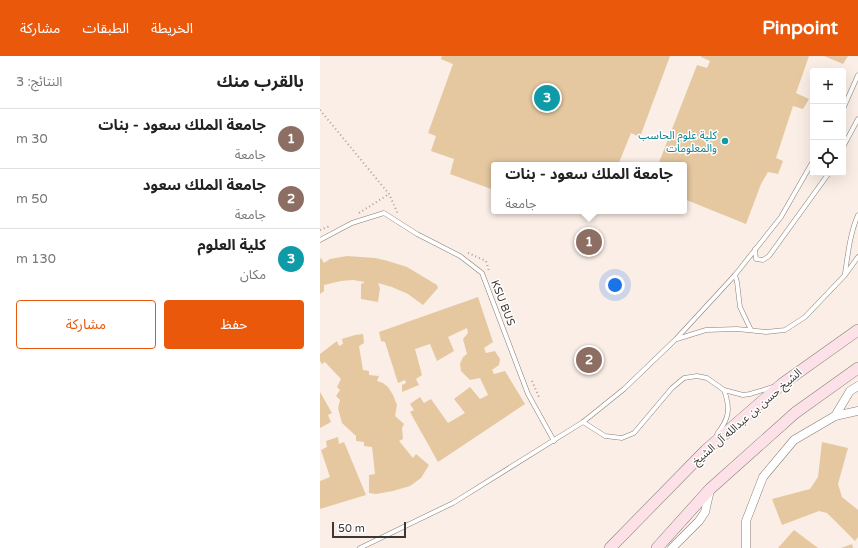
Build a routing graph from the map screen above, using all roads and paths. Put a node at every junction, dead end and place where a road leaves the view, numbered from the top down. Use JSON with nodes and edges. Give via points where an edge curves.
{"nodes":[{"id":1,"x":858,"y":75,"type":"edge"},
{"id":2,"x":845,"y":104,"type":"edge"},
{"id":3,"x":320,"y":110,"type":"edge"},
{"id":4,"x":858,"y":118,"type":"edge"},
{"id":5,"x":846,"y":141,"type":"edge"},
{"id":6,"x":810,"y":166,"type":"edge"},
{"id":7,"x":827,"y":176,"type":"edge"},
{"id":8,"x":389,"y":194,"type":"junction"},
{"id":9,"x":359,"y":213,"type":"dead end"},
{"id":10,"x":858,"y":215,"type":"edge"},
{"id":11,"x":401,"y":221,"type":"dead end"},
{"id":12,"x":333,"y":224,"type":"dead end"},
{"id":13,"x":320,"y":230,"type":"edge"},
{"id":14,"x":320,"y":240,"type":"edge"},
{"id":15,"x":755,"y":249,"type":"junction"},
{"id":16,"x":465,"y":251,"type":"dead end"},
{"id":17,"x":858,"y":257,"type":"edge"},
{"id":18,"x":734,"y":275,"type":"junction"},
{"id":19,"x":845,"y":275,"type":"junction"},
{"id":20,"x":491,"y":276,"type":"dead end"},
{"id":21,"x":751,"y":330,"type":"junction"},
{"id":22,"x":858,"y":330,"type":"edge"},
{"id":23,"x":676,"y":340,"type":"junction"},
{"id":24,"x":858,"y":368,"type":"edge"},
{"id":25,"x":529,"y":376,"type":"dead end"},
{"id":26,"x":782,"y":384,"type":"junction"},
{"id":27,"x":858,"y":386,"type":"edge"},
{"id":28,"x":724,"y":390,"type":"junction"},
{"id":29,"x":542,"y":404,"type":"dead end"},
{"id":30,"x":858,"y":411,"type":"edge"},
{"id":31,"x":835,"y":416,"type":"junction"},
{"id":32,"x":583,"y":422,"type":"junction"},
{"id":33,"x":554,"y":441,"type":"junction"},
{"id":34,"x":706,"y":450,"type":"junction"},
{"id":35,"x":710,"y":489,"type":"junction"},
{"id":36,"x":360,"y":548,"type":"edge"},
{"id":37,"x":610,"y":548,"type":"edge"},
{"id":38,"x":657,"y":548,"type":"edge"},
{"id":39,"x":672,"y":548,"type":"edge"},
{"id":40,"x":746,"y":548,"type":"edge"}],
"edges":[{"from":1,"to":2,"type":"lane"},
{"from":3,"to":8,"type":"path"},
{"from":4,"to":5,"type":"lane"},
{"from":6,"to":15,"type":"lane","via":[[781,217]]},
{"from":7,"to":15,"type":"lane","via":[[769,256],[763,260],[756,259]]},
{"from":8,"to":9,"type":"path"},
{"from":8,"to":11,"type":"path"},
{"from":10,"to":19,"type":"lane"},
{"from":12,"to":13,"type":"path"},
{"from":14,"to":33,"type":"lane","name":"KSU BUS","via":[[352,223],[384,214],[460,256],[482,273],[528,394]]},
{"from":15,"to":18,"type":"lane"},
{"from":16,"to":20,"type":"path","via":[[486,261]]},
{"from":17,"to":19,"type":"lane"},
{"from":18,"to":21,"type":"lane","via":[[740,307]]},
{"from":18,"to":23,"type":"lane"},
{"from":19,"to":21,"type":"lane","via":[[805,317],[785,330]]},
{"from":21,"to":23,"type":"lane","via":[[706,330]]},
{"from":22,"to":26,"type":"main road","name":"الشيخ حسن بن عبدالله آل الشيخ"},
{"from":23,"to":32,"type":"lane","via":[[624,389]]},
{"from":24,"to":35,"type":"main road","via":[[795,413]]},
{"from":25,"to":29,"type":"path"},
{"from":26,"to":28,"type":"lane","via":[[743,395]]},
{"from":26,"to":34,"type":"main road","name":"الشيخ حسن بن عبدالله آل الشيخ"},
{"from":27,"to":31,"type":"street","via":[[850,392]]},
{"from":28,"to":32,"type":"lane","via":[[707,378],[684,378],[672,388],[634,432],[622,438],[605,436]]},
{"from":28,"to":34,"type":"lane","via":[[728,400],[725,424]]},
{"from":30,"to":31,"type":"street"},
{"from":31,"to":40,"type":"street","via":[[794,440],[763,477],[746,521]]},
{"from":32,"to":33,"type":"lane"},
{"from":33,"to":36,"type":"lane","via":[[453,504]]},
{"from":34,"to":37,"type":"main road","name":"الشيخ حسن بن عبدالله آل الشيخ"},
{"from":35,"to":38,"type":"main road"},
{"from":35,"to":39,"type":"street","via":[[705,512]]}]}
